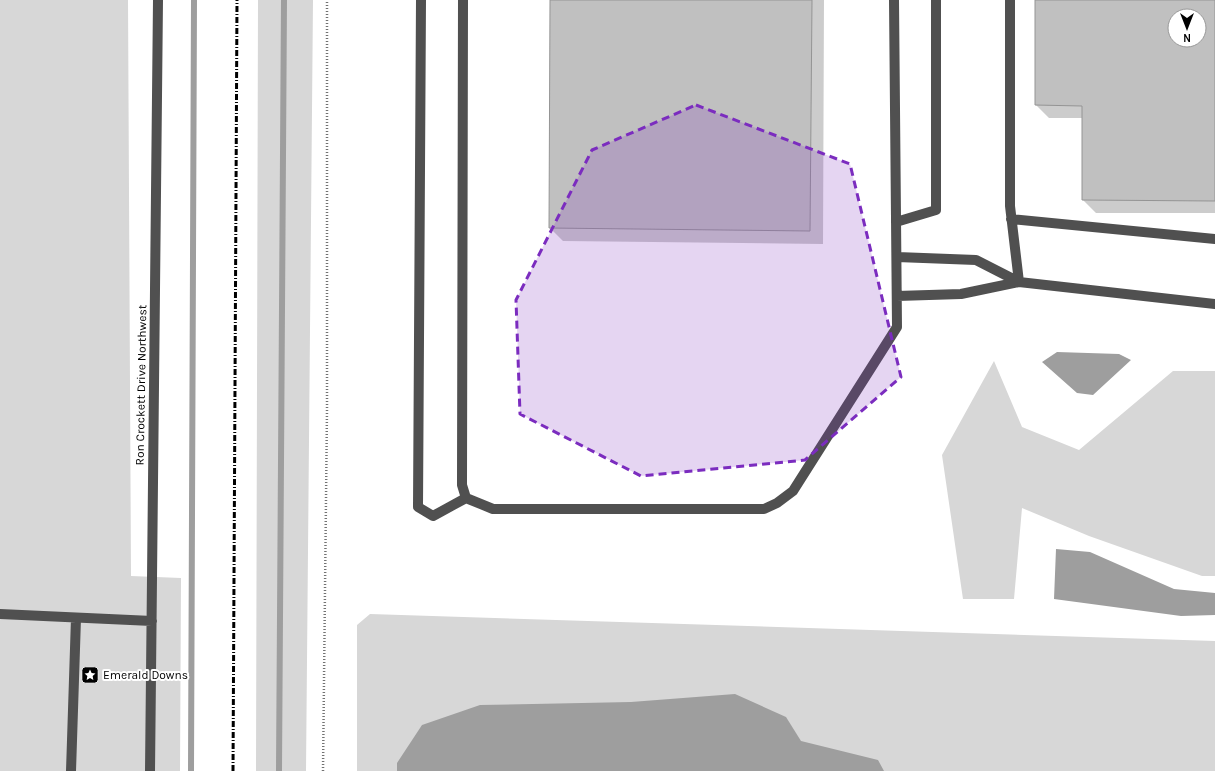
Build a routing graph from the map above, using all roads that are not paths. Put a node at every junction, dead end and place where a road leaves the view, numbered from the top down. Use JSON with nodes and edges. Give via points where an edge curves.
{"nodes":[{"id":1,"x":158,"y":0,"type":"edge"},
{"id":2,"x":420,"y":0,"type":"edge"},
{"id":3,"x":463,"y":0,"type":"edge"},
{"id":4,"x":894,"y":0,"type":"edge"},
{"id":5,"x":936,"y":0,"type":"edge"},
{"id":6,"x":1010,"y":0,"type":"edge"},
{"id":7,"x":1011,"y":219,"type":"junction"},
{"id":8,"x":896,"y":222,"type":"junction"},
{"id":9,"x":1215,"y":239,"type":"edge"},
{"id":10,"x":897,"y":257,"type":"junction"},
{"id":11,"x":1019,"y":282,"type":"junction"},
{"id":12,"x":897,"y":296,"type":"junction"},
{"id":13,"x":1215,"y":304,"type":"edge"},
{"id":14,"x":466,"y":498,"type":"junction"},
{"id":15,"x":0,"y":614,"type":"edge"},
{"id":16,"x":76,"y":618,"type":"junction"},
{"id":17,"x":152,"y":621,"type":"junction"},
{"id":18,"x":71,"y":771,"type":"edge"},
{"id":19,"x":150,"y":771,"type":"edge"}],
"edges":[{"from":1,"to":17,"type":"street","name":"Ron Crockett Drive Northwest"},
{"from":2,"to":14,"type":"street","via":[[418,507],[433,516]]},
{"from":3,"to":14,"type":"street","via":[[462,485]]},
{"from":4,"to":8,"type":"street"},
{"from":5,"to":8,"type":"street","via":[[936,210]]},
{"from":6,"to":7,"type":"street"},
{"from":7,"to":9,"type":"street"},
{"from":7,"to":11,"type":"street"},
{"from":8,"to":10,"type":"street"},
{"from":10,"to":11,"type":"street","via":[[976,260]]},
{"from":10,"to":12,"type":"street"},
{"from":11,"to":12,"type":"street","via":[[961,294]]},
{"from":11,"to":13,"type":"street"},
{"from":12,"to":14,"type":"street","via":[[897,327],[794,490],[777,503],[764,509],[493,510]]},
{"from":15,"to":16,"type":"street"},
{"from":16,"to":17,"type":"street"},
{"from":16,"to":18,"type":"street"},
{"from":17,"to":19,"type":"street","name":"Ron Crockett Drive Northwest"}]}
